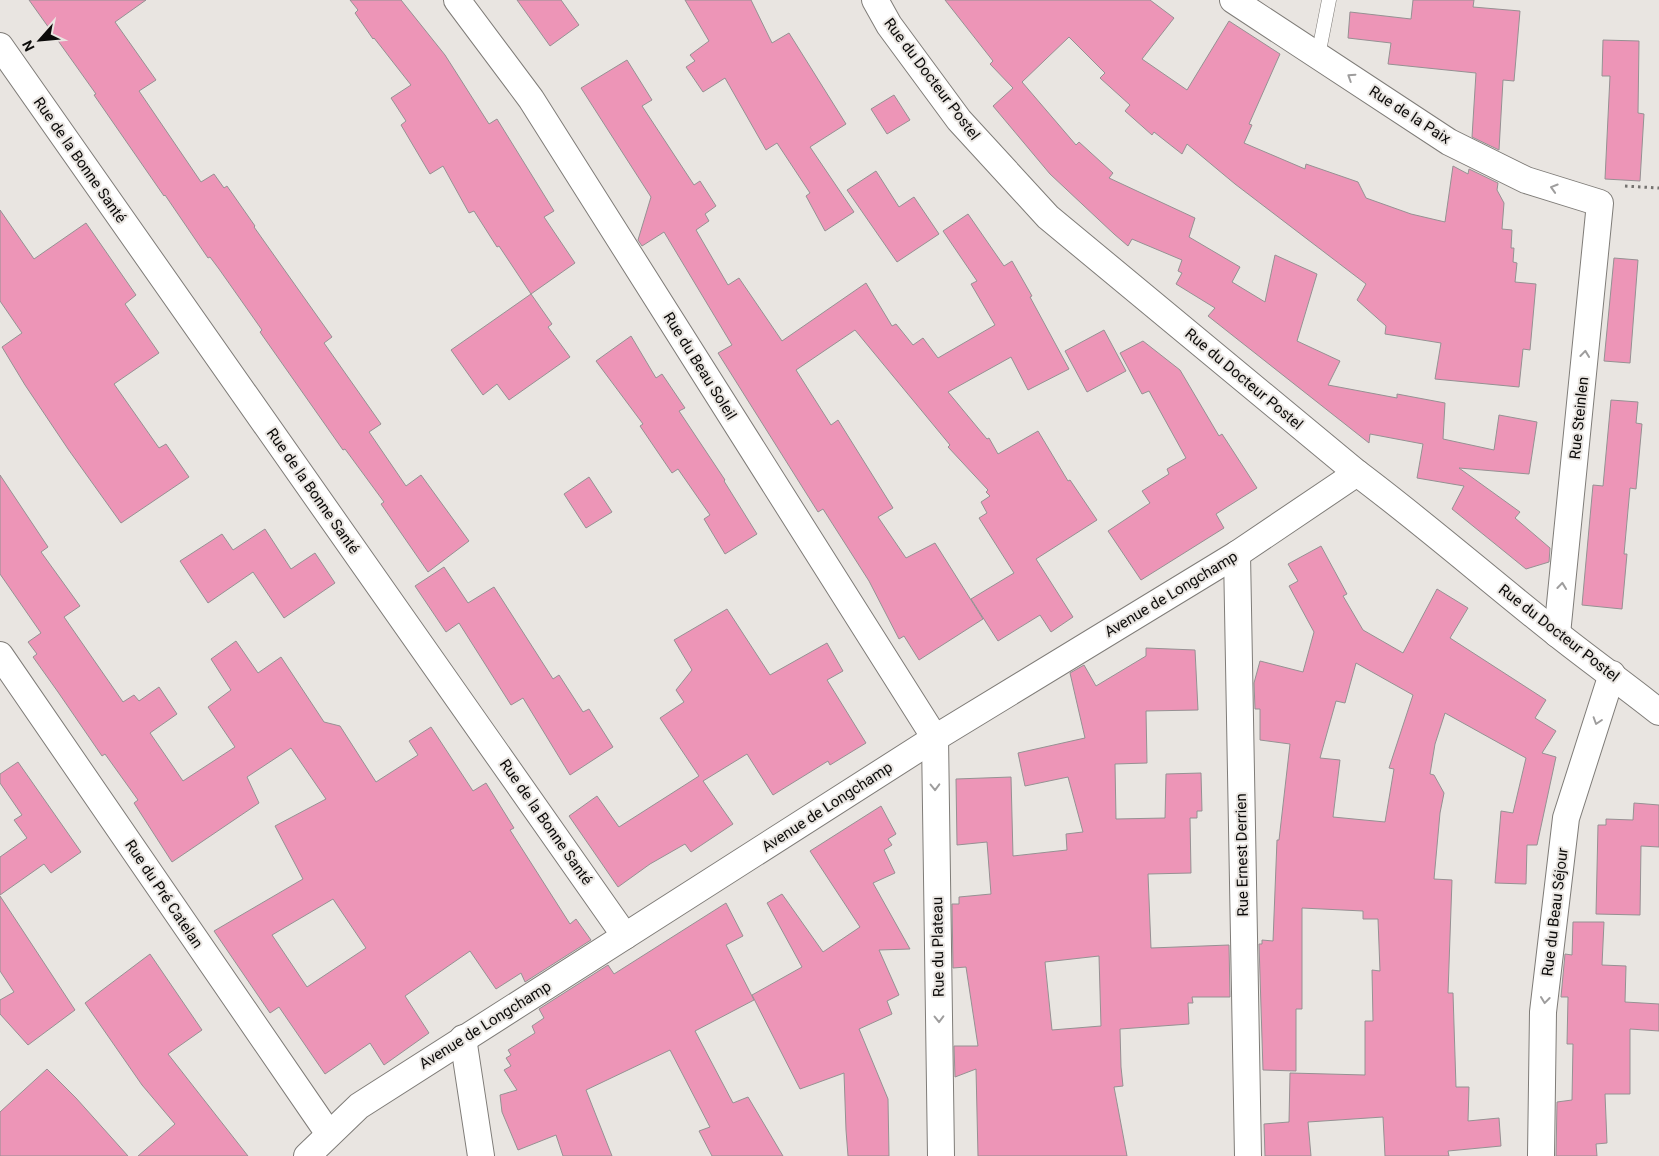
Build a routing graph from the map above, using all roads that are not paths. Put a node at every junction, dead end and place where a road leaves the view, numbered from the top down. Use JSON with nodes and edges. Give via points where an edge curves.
{"nodes":[{"id":1,"x":457,"y":0,"type":"edge"},
{"id":2,"x":875,"y":0,"type":"edge"},
{"id":3,"x":1233,"y":0,"type":"edge"},
{"id":4,"x":1329,"y":0,"type":"edge"},
{"id":5,"x":0,"y":46,"type":"edge"},
{"id":6,"x":1318,"y":56,"type":"junction"},
{"id":7,"x":1600,"y":203,"type":"joint"},
{"id":8,"x":1357,"y":473,"type":"junction"},
{"id":9,"x":1237,"y":554,"type":"junction"},
{"id":10,"x":1557,"y":634,"type":"junction"},
{"id":11,"x":0,"y":655,"type":"edge"},
{"id":12,"x":1612,"y":674,"type":"junction"},
{"id":13,"x":1659,"y":712,"type":"edge"},
{"id":14,"x":935,"y":738,"type":"junction"},
{"id":15,"x":625,"y":936,"type":"junction"},
{"id":16,"x":463,"y":1038,"type":"junction"},
{"id":17,"x":329,"y":1134,"type":"junction"},
{"id":18,"x":307,"y":1156,"type":"edge"},
{"id":19,"x":481,"y":1156,"type":"edge"},
{"id":20,"x":941,"y":1156,"type":"edge"},
{"id":21,"x":1248,"y":1156,"type":"edge"},
{"id":22,"x":1541,"y":1156,"type":"edge"}],
"edges":[{"from":1,"to":14,"type":"street","name":"Rue du Beau Soleil","via":[[530,98]]},
{"from":2,"to":8,"type":"street","name":"Rue du Docteur Postel","via":[[889,26],[959,120],[1048,217]]},
{"from":3,"to":6,"type":"street","name":"Rue de la Paix"},
{"from":4,"to":6,"type":"lane"},
{"from":5,"to":15,"type":"street","name":"Rue de la Bonne Santé"},
{"from":7,"to":6,"type":"street","name":"Rue de la Paix","one_way":true,"via":[[1526,180],[1450,142]]},
{"from":10,"to":7,"type":"street","name":"Rue Steinlen","one_way":true},
{"from":8,"to":9,"type":"street","name":"Avenue de Longchamp"},
{"from":8,"to":10,"type":"street","name":"Rue du Docteur Postel"},
{"from":9,"to":14,"type":"street","name":"Avenue de Longchamp"},
{"from":9,"to":21,"type":"street","name":"Rue Ernest Derrien"},
{"from":10,"to":12,"type":"street","name":"Rue du Docteur Postel"},
{"from":11,"to":17,"type":"street","name":"Rue du Pré Catelan"},
{"from":12,"to":13,"type":"street","name":"Rue du Docteur Postel"},
{"from":12,"to":22,"type":"street","name":"Rue du Beau Séjour","one_way":true,"via":[[1566,818],[1543,1012]]},
{"from":14,"to":15,"type":"street","name":"Avenue de Longchamp"},
{"from":14,"to":20,"type":"street","name":"Rue du Plateau","one_way":true},
{"from":15,"to":16,"type":"street","name":"Avenue de Longchamp"},
{"from":16,"to":17,"type":"street","name":"Avenue de Longchamp","via":[[359,1106]]},
{"from":16,"to":19,"type":"street"},
{"from":17,"to":18,"type":"street","name":"Avenue de Longchamp"}]}
